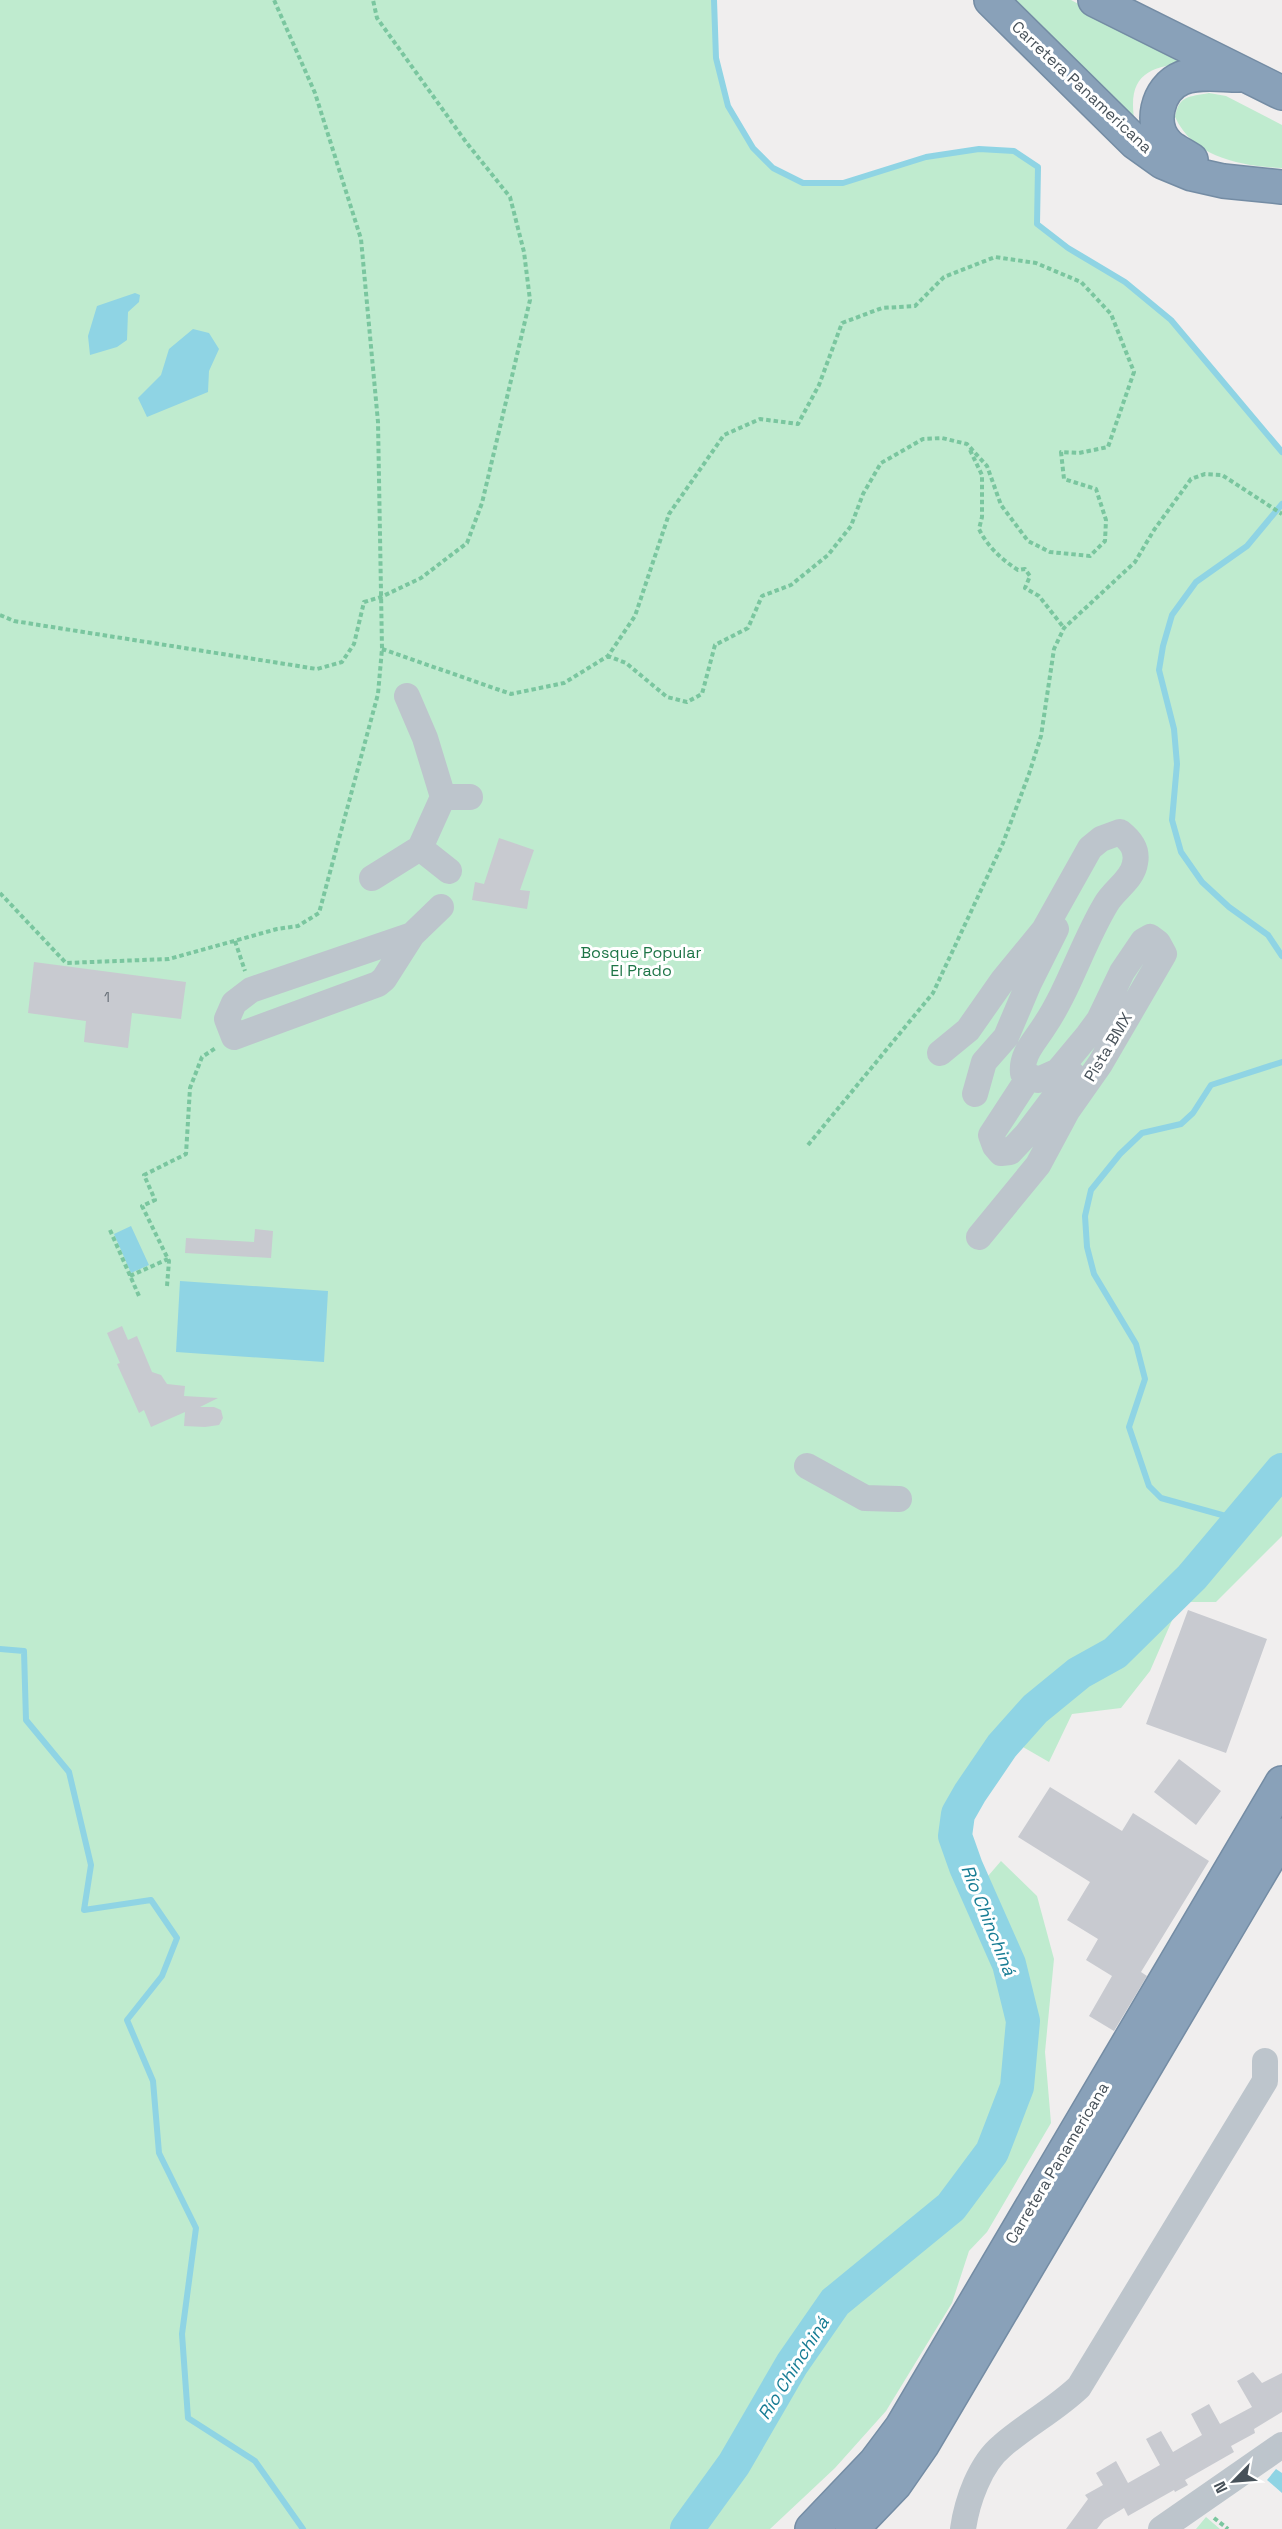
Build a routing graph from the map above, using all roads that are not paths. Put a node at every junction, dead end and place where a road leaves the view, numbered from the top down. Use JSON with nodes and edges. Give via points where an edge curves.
{"nodes":[{"id":1,"x":991,"y":0,"type":"edge"},
{"id":2,"x":1095,"y":0,"type":"edge"},
{"id":3,"x":1243,"y":75,"type":"junction"},
{"id":4,"x":1282,"y":93,"type":"edge"},
{"id":5,"x":1222,"y":181,"type":"junction"},
{"id":6,"x":1282,"y":187,"type":"edge"},
{"id":7,"x":407,"y":696,"type":"dead end"},
{"id":8,"x":443,"y":797,"type":"junction"},
{"id":9,"x":470,"y":797,"type":"dead end"},
{"id":10,"x":420,"y":848,"type":"junction"},
{"id":11,"x":449,"y":872,"type":"dead end"},
{"id":12,"x":372,"y":878,"type":"dead end"},
{"id":13,"x":1062,"y":899,"type":"junction"},
{"id":14,"x":441,"y":907,"type":"dead end"},
{"id":15,"x":412,"y":935,"type":"junction"},
{"id":16,"x":1099,"y":1020,"type":"junction"},
{"id":17,"x":940,"y":1053,"type":"dead end"},
{"id":18,"x":1029,"y":1077,"type":"junction"},
{"id":19,"x":975,"y":1094,"type":"dead end"},
{"id":20,"x":980,"y":1237,"type":"dead end"},
{"id":21,"x":807,"y":1466,"type":"dead end"},
{"id":22,"x":899,"y":1499,"type":"dead end"},
{"id":23,"x":1282,"y":1783,"type":"edge"},
{"id":24,"x":1282,"y":1835,"type":"edge"},
{"id":25,"x":1264,"y":2061,"type":"dead end"},
{"id":26,"x":1279,"y":2451,"type":"edge"},
{"id":27,"x":812,"y":2529,"type":"edge"},
{"id":28,"x":852,"y":2529,"type":"edge"},
{"id":29,"x":963,"y":2529,"type":"edge"},
{"id":30,"x":1161,"y":2529,"type":"edge"}],
"edges":[{"from":1,"to":5,"type":"highway","name":"Carretera Panamericana","via":[[1135,142],[1163,162]]},
{"from":2,"to":3,"type":"highway"},
{"from":3,"to":4,"type":"highway"},
{"from":3,"to":5,"type":"highway","via":[[1182,78],[1171,85],[1157,110],[1158,128],[1167,144]]},
{"from":5,"to":6,"type":"highway","name":"Carretera Panamericana"},
{"from":7,"to":8,"type":"street"},
{"from":8,"to":9,"type":"street"},
{"from":8,"to":10,"type":"street"},
{"from":10,"to":11,"type":"street"},
{"from":10,"to":12,"type":"street"},
{"from":13,"to":17,"type":"street","via":[[1044,930],[969,1030]]},
{"from":13,"to":18,"type":"street","via":[[1090,848],[1110,834],[1120,832],[1128,838],[1136,850],[1132,872],[1107,902],[1055,1009],[1026,1054],[1023,1073]]},
{"from":13,"to":19,"type":"street","via":[[1057,926],[1006,1037],[984,1062]]},
{"from":14,"to":15,"type":"street"},
{"from":15,"to":15,"type":"street","via":[[378,984],[234,1037],[227,1019],[234,1003],[251,990]]},
{"from":16,"to":18,"type":"street","name":"Pista BMX","via":[[1058,1071],[1038,1080]]},
{"from":16,"to":18,"type":"street","name":"Pista BMX","via":[[1071,1075],[1026,1135],[1010,1152],[1001,1153],[991,1136]]},
{"from":16,"to":20,"type":"street","name":"Pista BMX","via":[[1122,972],[1150,937],[1164,954],[1159,966],[1067,1111],[1038,1165]]},
{"from":21,"to":22,"type":"street","via":[[865,1498]]},
{"from":23,"to":27,"type":"highway","name":"Carretera Panamericana","via":[[902,2427],[868,2471]]},
{"from":24,"to":28,"type":"highway","name":"Carretera Panamericana","via":[[922,2445],[896,2484]]},
{"from":25,"to":29,"type":"street","via":[[1265,2081],[1079,2387],[1000,2447],[984,2466]]},
{"from":26,"to":30,"type":"street"}]}
